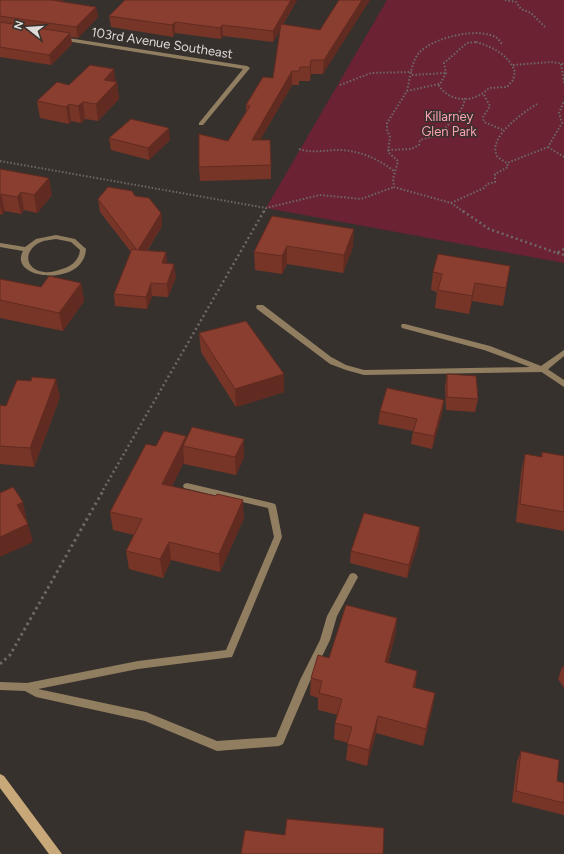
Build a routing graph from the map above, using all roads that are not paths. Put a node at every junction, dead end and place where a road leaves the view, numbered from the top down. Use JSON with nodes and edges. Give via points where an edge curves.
{"nodes":[{"id":1,"x":53,"y":37,"type":"edge"},
{"id":2,"x":201,"y":124,"type":"dead end"},
{"id":3,"x":0,"y":245,"type":"edge"},
{"id":4,"x":24,"y":249,"type":"junction"},
{"id":5,"x":260,"y":307,"type":"dead end"},
{"id":6,"x":405,"y":326,"type":"dead end"},
{"id":7,"x":564,"y":352,"type":"edge"},
{"id":8,"x":543,"y":369,"type":"junction"},
{"id":9,"x":564,"y":384,"type":"edge"},
{"id":10,"x":187,"y":486,"type":"dead end"},
{"id":11,"x":353,"y":577,"type":"dead end"},
{"id":12,"x":0,"y":686,"type":"edge"},
{"id":13,"x":27,"y":687,"type":"junction"},
{"id":14,"x":0,"y":779,"type":"edge"},
{"id":15,"x":56,"y":854,"type":"edge"}],
"edges":[{"from":1,"to":2,"type":"street","name":"103rd Avenue Southeast","via":[[247,68]]},
{"from":3,"to":4,"type":"street"},
{"from":4,"to":4,"type":"street","via":[[20,255],[23,266],[33,272],[47,274],[75,266],[83,255],[83,249],[79,244],[61,237],[37,240]]},
{"from":5,"to":8,"type":"street","via":[[328,359],[353,370],[370,373]]},
{"from":6,"to":8,"type":"street","via":[[487,348]]},
{"from":7,"to":8,"type":"street"},
{"from":8,"to":9,"type":"street"},
{"from":10,"to":13,"type":"street","via":[[272,506],[278,537],[228,654],[138,665]]},
{"from":11,"to":13,"type":"street","via":[[332,616],[325,640],[279,741],[218,746],[146,717],[36,693]]},
{"from":12,"to":13,"type":"street"},
{"from":14,"to":15,"type":"street"}]}
